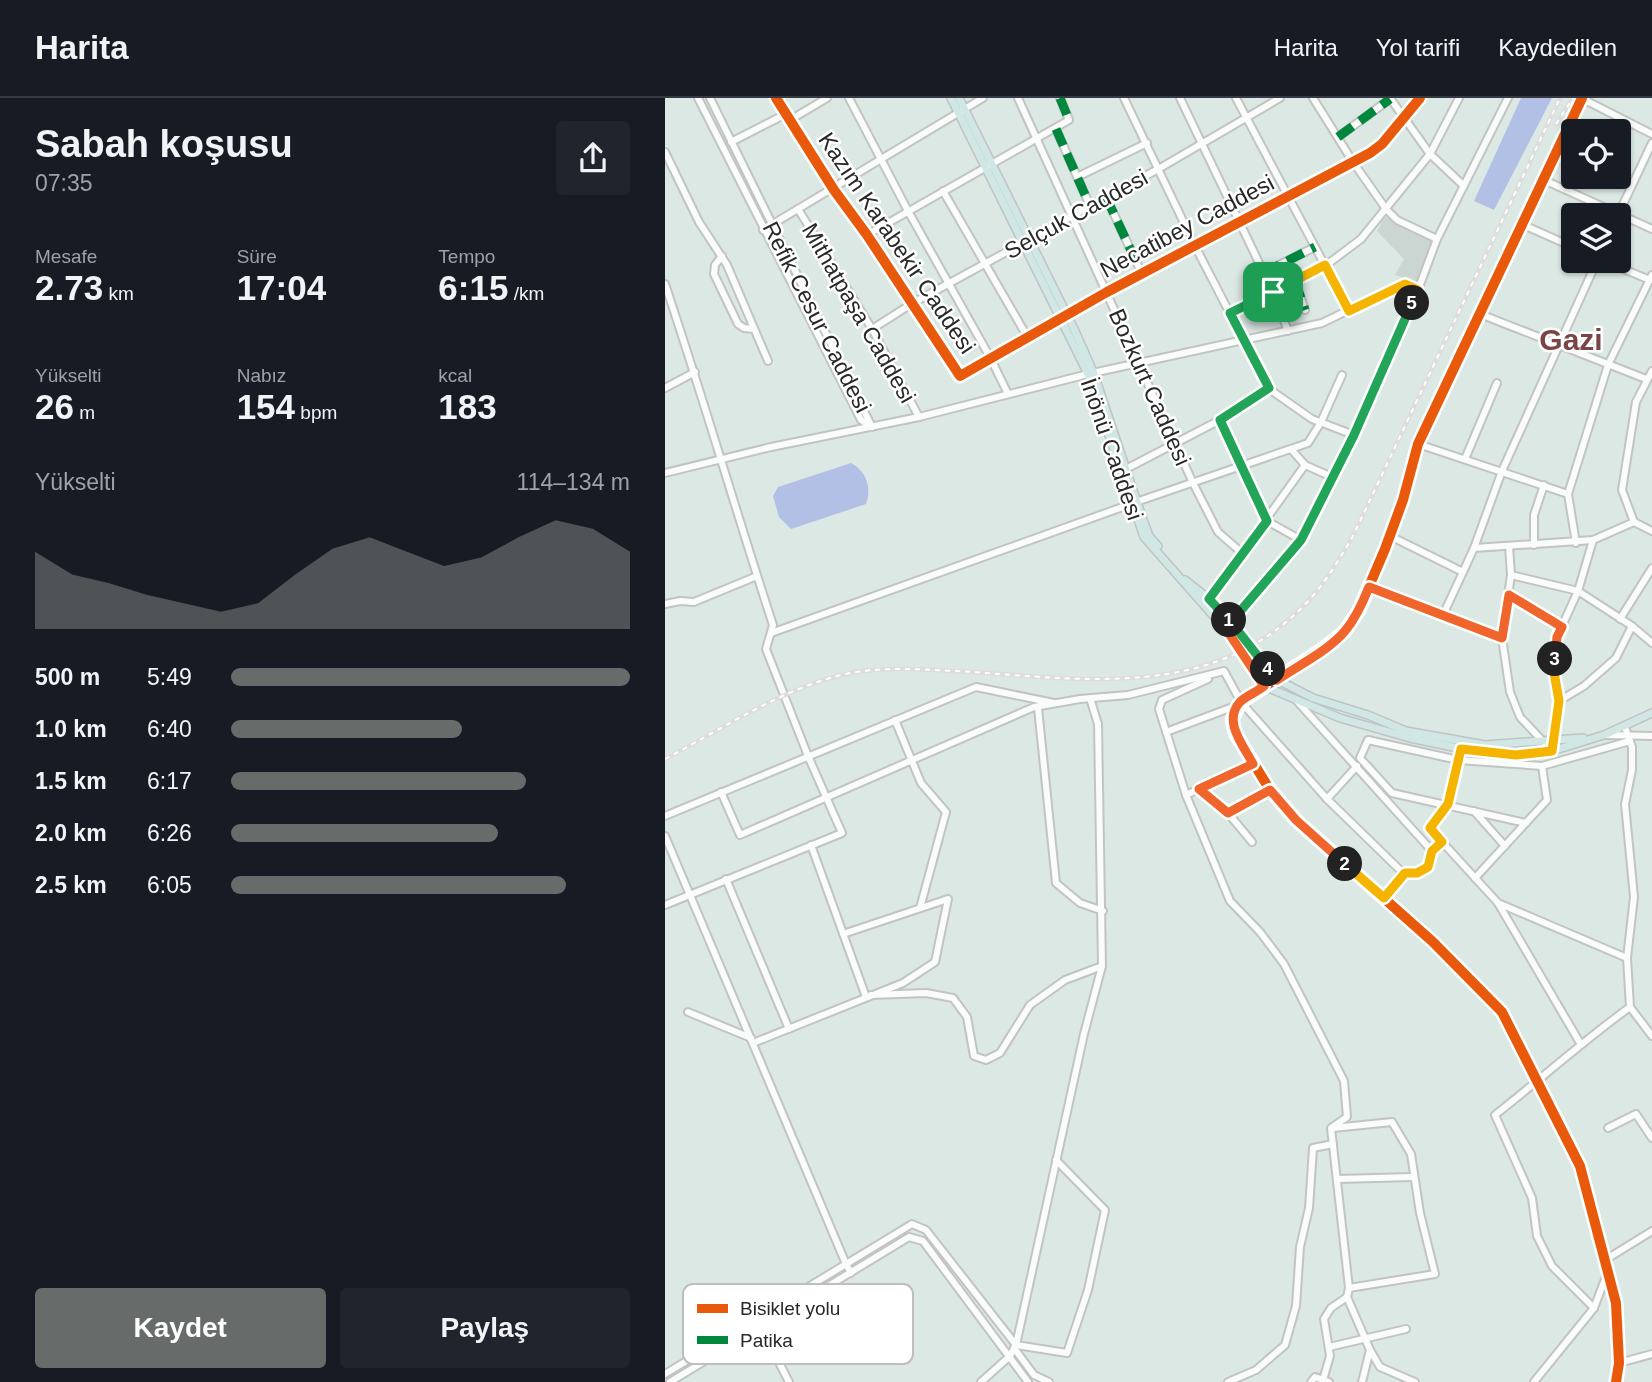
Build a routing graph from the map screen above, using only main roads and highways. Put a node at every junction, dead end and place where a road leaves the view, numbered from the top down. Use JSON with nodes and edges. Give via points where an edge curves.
{"nodes":[{"id":1,"x":951,"y":98,"type":"edge"},
{"id":2,"x":959,"y":98,"type":"edge"},
{"id":3,"x":961,"y":110,"type":"junction"},
{"id":4,"x":1091,"y":374,"type":"junction"},
{"id":5,"x":1133,"y":503,"type":"junction"},
{"id":6,"x":1228,"y":626,"type":"junction"},
{"id":7,"x":1652,"y":713,"type":"edge"},
{"id":8,"x":1604,"y":735,"type":"junction"}],
"edges":[{"from":1,"to":3,"type":"main road","name":"İnönü Caddesi"},
{"from":2,"to":3,"type":"main road","name":"İnönü Caddesi"},
{"from":3,"to":4,"type":"main road","name":"İnönü Caddesi"},
{"from":4,"to":5,"type":"main road","name":"İnönü Caddesi"},
{"from":4,"to":5,"type":"main road","name":"İnönü Caddesi"},
{"from":5,"to":6,"type":"main road","name":"İnönü Caddesi","via":[[1149,536],[1185,579],[1209,599]]},
{"from":5,"to":6,"type":"main road","name":"İnönü Caddesi","via":[[1144,537]]},
{"from":6,"to":8,"type":"main road","name":"İnönü Caddesi","via":[[1277,680],[1313,698],[1406,731],[1485,745]]},
{"from":6,"to":8,"type":"main road","name":"İnönü Caddesi","via":[[1264,686],[1382,731],[1461,749],[1516,755],[1552,751]]},
{"from":7,"to":8,"type":"main road","name":"İnönü Caddesi"}]}
